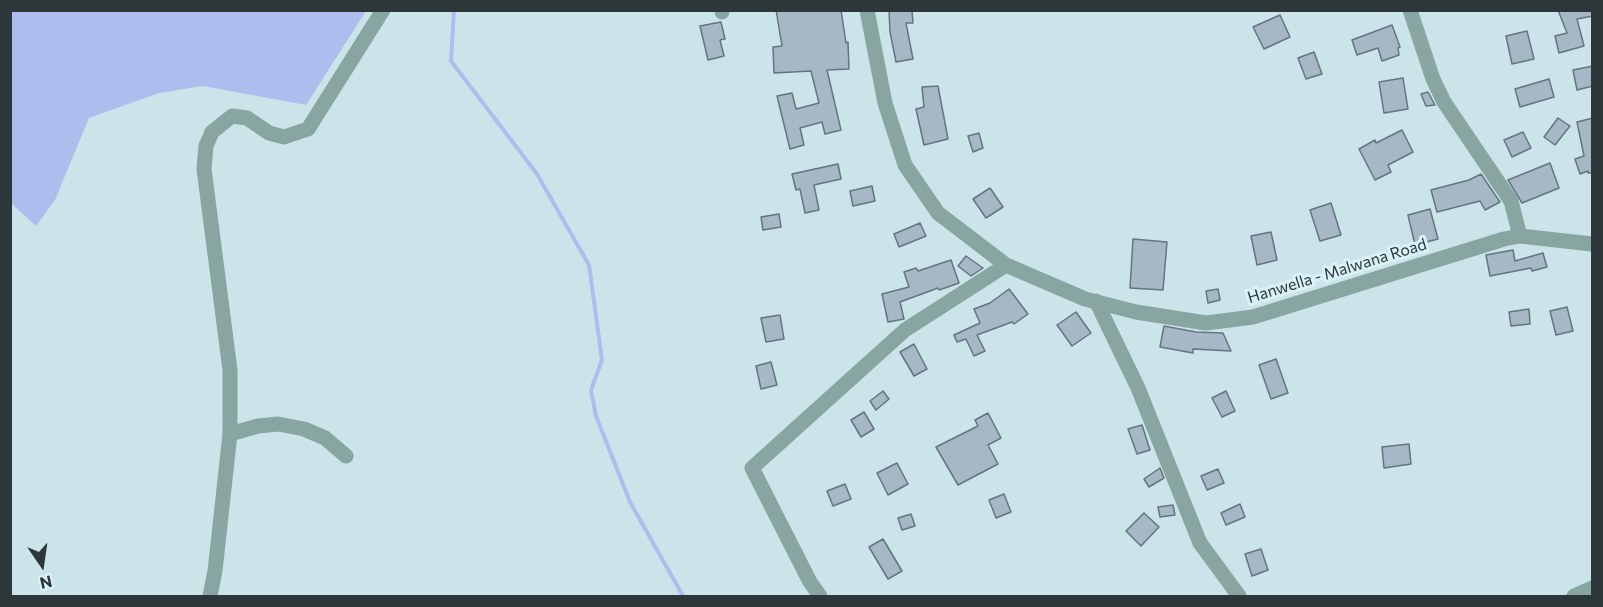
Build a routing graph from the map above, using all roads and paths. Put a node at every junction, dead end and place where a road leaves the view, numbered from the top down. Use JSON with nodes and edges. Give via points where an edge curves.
{"nodes":[{"id":1,"x":383,"y":10,"type":"edge"},
{"id":2,"x":867,"y":10,"type":"edge"},
{"id":3,"x":1410,"y":10,"type":"edge"},
{"id":4,"x":1520,"y":236,"type":"junction"},
{"id":5,"x":1593,"y":244,"type":"edge"},
{"id":6,"x":1006,"y":265,"type":"junction"},
{"id":7,"x":1096,"y":301,"type":"junction"},
{"id":8,"x":230,"y":434,"type":"junction"},
{"id":9,"x":346,"y":456,"type":"dead end"},
{"id":10,"x":1593,"y":588,"type":"edge"},
{"id":11,"x":210,"y":597,"type":"edge"},
{"id":12,"x":820,"y":597,"type":"edge"},
{"id":13,"x":1239,"y":597,"type":"edge"},
{"id":14,"x":1574,"y":597,"type":"edge"}],
"edges":[{"from":1,"to":8,"type":"street","via":[[308,129],[284,137],[269,133],[247,118],[232,116],[212,132],[206,146],[204,169],[230,370]]},
{"from":2,"to":6,"type":"street","name":"Hanwella - Malwana Road","via":[[885,103],[905,165],[938,213]]},
{"from":3,"to":4,"type":"street","via":[[1432,78],[1511,201]]},
{"from":4,"to":5,"type":"street","name":"Hanwella - Malwana Road"},
{"from":4,"to":7,"type":"street","name":"Hanwella - Malwana Road","via":[[1253,317],[1206,323]]},
{"from":6,"to":7,"type":"street","name":"Hanwella - Malwana Road"},
{"from":6,"to":12,"type":"street","via":[[905,330],[752,468]]},
{"from":7,"to":13,"type":"street","via":[[1138,388],[1200,543]]},
{"from":8,"to":9,"type":"street","via":[[258,426],[287,425],[325,438]]},
{"from":8,"to":11,"type":"street"},
{"from":10,"to":14,"type":"street"}]}
